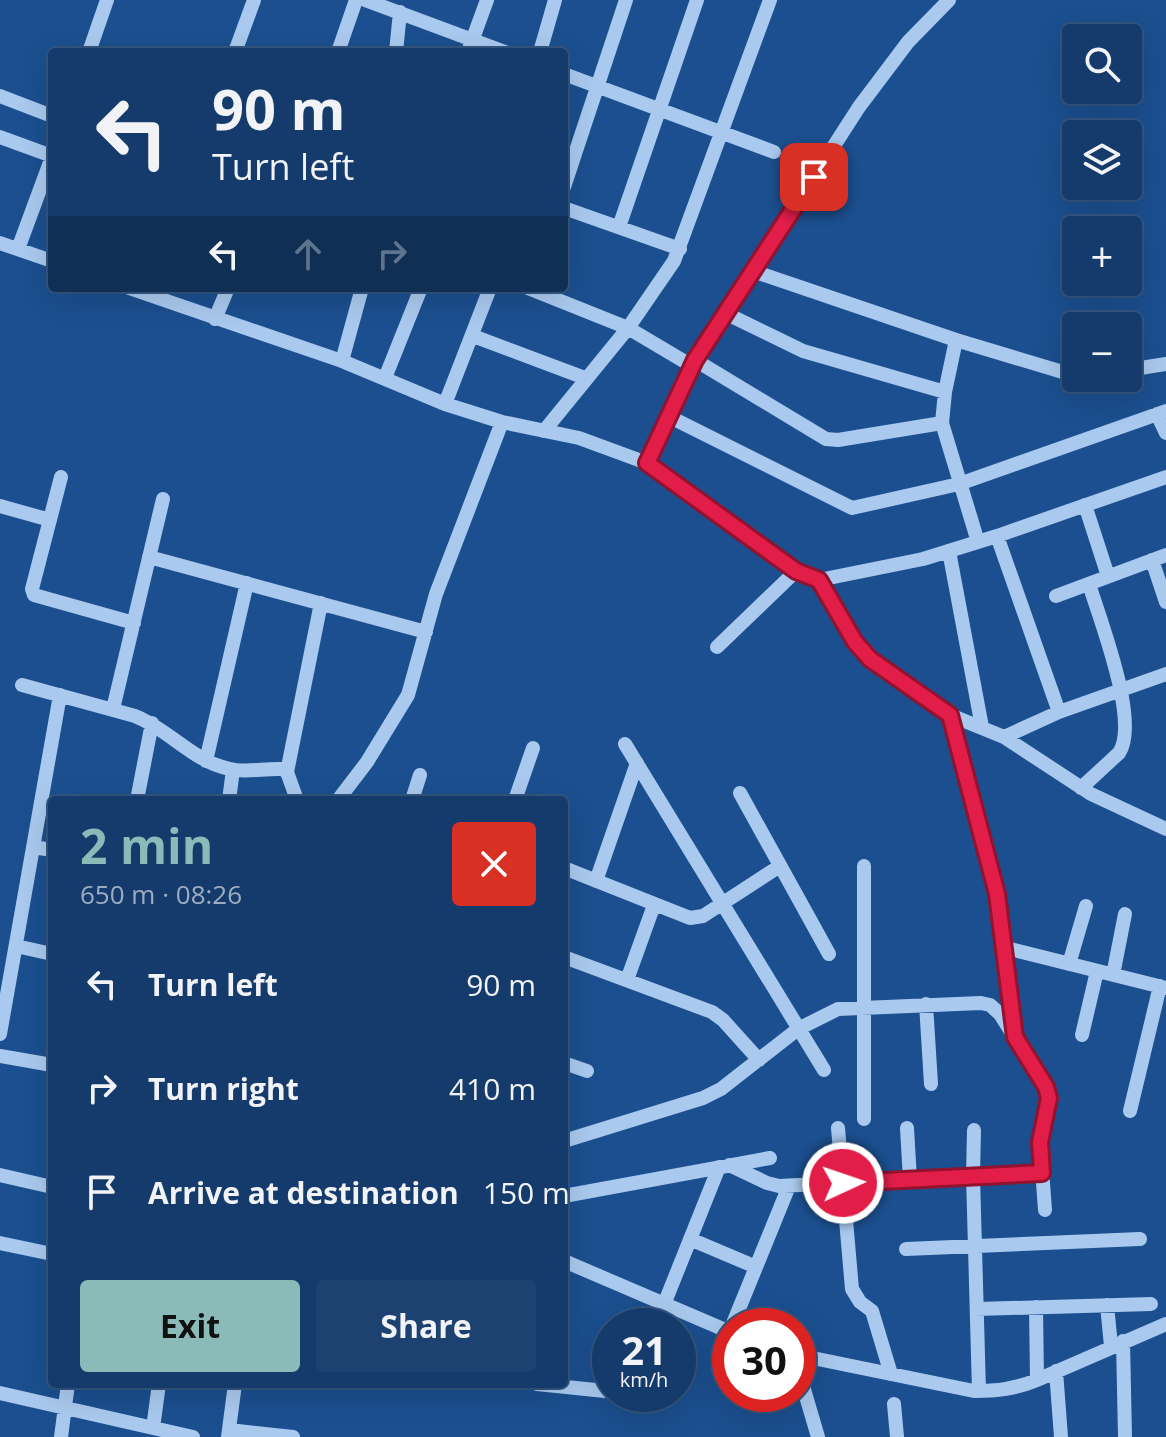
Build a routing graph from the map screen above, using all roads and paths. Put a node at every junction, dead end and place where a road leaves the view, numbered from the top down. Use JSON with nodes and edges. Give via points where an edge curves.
{"nodes":[{"id":1,"x":107,"y":0,"type":"edge"},
{"id":2,"x":254,"y":0,"type":"edge"},
{"id":3,"x":356,"y":0,"type":"edge"},
{"id":4,"x":365,"y":0,"type":"edge"},
{"id":5,"x":487,"y":0,"type":"edge"},
{"id":6,"x":555,"y":0,"type":"edge"},
{"id":7,"x":626,"y":0,"type":"edge"},
{"id":8,"x":697,"y":0,"type":"edge"},
{"id":9,"x":770,"y":0,"type":"edge"},
{"id":10,"x":949,"y":0,"type":"edge"},
{"id":11,"x":400,"y":12,"type":"junction"},
{"id":12,"x":470,"y":46,"type":"edge"},
{"id":13,"x":90,"y":48,"type":"edge"},
{"id":14,"x":236,"y":48,"type":"edge"},
{"id":15,"x":339,"y":48,"type":"edge"},
{"id":16,"x":396,"y":48,"type":"edge"},
{"id":17,"x":541,"y":48,"type":"edge"},
{"id":18,"x":568,"y":75,"type":"edge"},
{"id":19,"x":599,"y":87,"type":"junction"},
{"id":20,"x":0,"y":96,"type":"edge"},
{"id":21,"x":661,"y":109,"type":"junction"},
{"id":22,"x":48,"y":114,"type":"edge"},
{"id":23,"x":722,"y":131,"type":"junction"},
{"id":24,"x":0,"y":137,"type":"edge"},
{"id":25,"x":774,"y":152,"type":"dead end"},
{"id":26,"x":48,"y":155,"type":"edge"},
{"id":27,"x":48,"y":168,"type":"edge"},
{"id":28,"x":568,"y":176,"type":"edge"},
{"id":29,"x":568,"y":209,"type":"edge"},
{"id":30,"x":619,"y":227,"type":"junction"},
{"id":31,"x":0,"y":243,"type":"edge"},
{"id":32,"x":18,"y":249,"type":"junction"},
{"id":33,"x":680,"y":249,"type":"junction"},
{"id":34,"x":48,"y":260,"type":"edge"},
{"id":35,"x":753,"y":271,"type":"junction"},
{"id":36,"x":149,"y":292,"type":"edge"},
{"id":37,"x":226,"y":292,"type":"edge"},
{"id":38,"x":361,"y":292,"type":"edge"},
{"id":39,"x":419,"y":292,"type":"edge"},
{"id":40,"x":489,"y":292,"type":"edge"},
{"id":41,"x":540,"y":292,"type":"edge"},
{"id":42,"x":725,"y":313,"type":"junction"},
{"id":43,"x":215,"y":319,"type":"junction"},
{"id":44,"x":628,"y":328,"type":"junction"},
{"id":45,"x":473,"y":336,"type":"junction"},
{"id":46,"x":956,"y":340,"type":"junction"},
{"id":47,"x":342,"y":361,"type":"junction"},
{"id":48,"x":694,"y":363,"type":"junction"},
{"id":49,"x":1166,"y":364,"type":"edge"},
{"id":50,"x":1142,"y":368,"type":"edge"},
{"id":51,"x":1062,"y":372,"type":"edge"},
{"id":52,"x":385,"y":378,"type":"junction"},
{"id":53,"x":585,"y":378,"type":"junction"},
{"id":54,"x":945,"y":392,"type":"junction"},
{"id":55,"x":445,"y":404,"type":"junction"},
{"id":56,"x":1162,"y":412,"type":"edge"},
{"id":57,"x":668,"y":416,"type":"junction"},
{"id":58,"x":502,"y":422,"type":"junction"},
{"id":59,"x":942,"y":423,"type":"junction"},
{"id":60,"x":544,"y":431,"type":"junction"},
{"id":61,"x":1166,"y":433,"type":"edge"},
{"id":62,"x":647,"y":463,"type":"junction"},
{"id":63,"x":61,"y":477,"type":"dead end"},
{"id":64,"x":1166,"y":477,"type":"edge"},
{"id":65,"x":959,"y":484,"type":"junction"},
{"id":66,"x":163,"y":499,"type":"dead end"},
{"id":67,"x":1085,"y":505,"type":"junction"},
{"id":68,"x":0,"y":506,"type":"edge"},
{"id":69,"x":50,"y":520,"type":"junction"},
{"id":70,"x":997,"y":536,"type":"junction"},
{"id":71,"x":978,"y":542,"type":"junction"},
{"id":72,"x":949,"y":551,"type":"junction"},
{"id":73,"x":149,"y":557,"type":"junction"},
{"id":74,"x":1159,"y":557,"type":"edge"},
{"id":75,"x":796,"y":571,"type":"junction"},
{"id":76,"x":1108,"y":576,"type":"junction"},
{"id":77,"x":819,"y":580,"type":"junction"},
{"id":78,"x":247,"y":583,"type":"junction"},
{"id":79,"x":1089,"y":584,"type":"junction"},
{"id":80,"x":1056,"y":596,"type":"dead end"},
{"id":81,"x":1166,"y":602,"type":"edge"},
{"id":82,"x":321,"y":603,"type":"junction"},
{"id":83,"x":134,"y":623,"type":"junction"},
{"id":84,"x":426,"y":632,"type":"junction"},
{"id":85,"x":717,"y":647,"type":"dead end"},
{"id":86,"x":1166,"y":674,"type":"edge"},
{"id":87,"x":22,"y":685,"type":"dead end"},
{"id":88,"x":1121,"y":690,"type":"junction"},
{"id":89,"x":60,"y":695,"type":"junction"},
{"id":90,"x":113,"y":709,"type":"junction"},
{"id":91,"x":1059,"y":712,"type":"junction"},
{"id":92,"x":950,"y":715,"type":"junction"},
{"id":93,"x":152,"y":723,"type":"junction"},
{"id":94,"x":982,"y":727,"type":"junction"},
{"id":95,"x":1004,"y":737,"type":"junction"},
{"id":96,"x":625,"y":744,"type":"dead end"},
{"id":97,"x":533,"y":748,"type":"dead end"},
{"id":98,"x":206,"y":761,"type":"junction"},
{"id":99,"x":637,"y":763,"type":"junction"},
{"id":100,"x":233,"y":770,"type":"junction"},
{"id":101,"x":287,"y":772,"type":"junction"},
{"id":102,"x":420,"y":775,"type":"dead end"},
{"id":103,"x":1081,"y":788,"type":"junction"},
{"id":104,"x":740,"y":793,"type":"dead end"},
{"id":105,"x":138,"y":796,"type":"edge"},
{"id":106,"x":230,"y":796,"type":"edge"},
{"id":107,"x":296,"y":796,"type":"edge"},
{"id":108,"x":341,"y":796,"type":"edge"},
{"id":109,"x":413,"y":796,"type":"edge"},
{"id":110,"x":516,"y":796,"type":"edge"},
{"id":111,"x":1166,"y":829,"type":"edge"},
{"id":112,"x":33,"y":847,"type":"junction"},
{"id":113,"x":48,"y":849,"type":"edge"},
{"id":114,"x":780,"y":866,"type":"junction"},
{"id":115,"x":864,"y":866,"type":"dead end"},
{"id":116,"x":568,"y":870,"type":"edge"},
{"id":117,"x":596,"y":881,"type":"junction"},
{"id":118,"x":722,"y":903,"type":"junction"},
{"id":119,"x":654,"y":905,"type":"junction"},
{"id":120,"x":1086,"y":906,"type":"dead end"},
{"id":121,"x":1125,"y":914,"type":"dead end"},
{"id":122,"x":16,"y":946,"type":"junction"},
{"id":123,"x":1006,"y":948,"type":"junction"},
{"id":124,"x":48,"y":953,"type":"edge"},
{"id":125,"x":829,"y":954,"type":"dead end"},
{"id":126,"x":568,"y":958,"type":"edge"},
{"id":127,"x":1069,"y":964,"type":"junction"},
{"id":128,"x":1097,"y":971,"type":"junction"},
{"id":129,"x":1113,"y":975,"type":"junction"},
{"id":130,"x":627,"y":980,"type":"junction"},
{"id":131,"x":1163,"y":987,"type":"edge"},
{"id":132,"x":926,"y":1004,"type":"junction"},
{"id":133,"x":864,"y":1006,"type":"junction"},
{"id":134,"x":798,"y":1029,"type":"junction"},
{"id":135,"x":0,"y":1034,"type":"edge"},
{"id":136,"x":1082,"y":1035,"type":"dead end"},
{"id":137,"x":1015,"y":1037,"type":"junction"},
{"id":138,"x":0,"y":1056,"type":"edge"},
{"id":139,"x":759,"y":1060,"type":"junction"},
{"id":140,"x":48,"y":1064,"type":"edge"},
{"id":141,"x":568,"y":1064,"type":"edge"},
{"id":142,"x":824,"y":1070,"type":"dead end"},
{"id":143,"x":587,"y":1071,"type":"dead end"},
{"id":144,"x":931,"y":1084,"type":"dead end"},
{"id":145,"x":1130,"y":1111,"type":"dead end"},
{"id":146,"x":864,"y":1119,"type":"dead end"},
{"id":147,"x":838,"y":1128,"type":"dead end"},
{"id":148,"x":907,"y":1128,"type":"dead end"},
{"id":149,"x":974,"y":1130,"type":"dead end"},
{"id":150,"x":568,"y":1140,"type":"edge"},
{"id":151,"x":770,"y":1158,"type":"dead end"},
{"id":152,"x":724,"y":1166,"type":"junction"},
{"id":153,"x":1042,"y":1173,"type":"junction"},
{"id":154,"x":0,"y":1175,"type":"edge"},
{"id":155,"x":973,"y":1176,"type":"junction"},
{"id":156,"x":910,"y":1180,"type":"junction"},
{"id":157,"x":843,"y":1183,"type":"junction"},
{"id":158,"x":48,"y":1186,"type":"edge"},
{"id":159,"x":789,"y":1186,"type":"junction"},
{"id":160,"x":568,"y":1195,"type":"edge"},
{"id":161,"x":1045,"y":1210,"type":"dead end"},
{"id":162,"x":690,"y":1239,"type":"junction"},
{"id":163,"x":1140,"y":1239,"type":"dead end"},
{"id":164,"x":0,"y":1243,"type":"edge"},
{"id":165,"x":975,"y":1247,"type":"junction"},
{"id":166,"x":906,"y":1249,"type":"dead end"},
{"id":167,"x":48,"y":1253,"type":"edge"},
{"id":168,"x":568,"y":1267,"type":"edge"},
{"id":169,"x":756,"y":1267,"type":"junction"},
{"id":170,"x":663,"y":1301,"type":"junction"},
{"id":171,"x":1151,"y":1304,"type":"dead end"},
{"id":172,"x":1107,"y":1305,"type":"junction"},
{"id":173,"x":1036,"y":1307,"type":"junction"},
{"id":174,"x":659,"y":1308,"type":"edge"},
{"id":175,"x":739,"y":1308,"type":"edge"},
{"id":176,"x":977,"y":1309,"type":"junction"},
{"id":177,"x":712,"y":1322,"type":"edge"},
{"id":178,"x":1166,"y":1324,"type":"edge"},
{"id":179,"x":1117,"y":1344,"type":"junction"},
{"id":180,"x":816,"y":1359,"type":"edge"},
{"id":181,"x":1056,"y":1371,"type":"junction"},
{"id":182,"x":891,"y":1374,"type":"junction"},
{"id":183,"x":1037,"y":1380,"type":"junction"},
{"id":184,"x":568,"y":1387,"type":"edge"},
{"id":185,"x":67,"y":1388,"type":"edge"},
{"id":186,"x":158,"y":1388,"type":"edge"},
{"id":187,"x":235,"y":1388,"type":"edge"},
{"id":188,"x":592,"y":1390,"type":"edge"},
{"id":189,"x":979,"y":1391,"type":"junction"},
{"id":190,"x":0,"y":1393,"type":"edge"},
{"id":191,"x":894,"y":1404,"type":"dead end"},
{"id":192,"x":64,"y":1408,"type":"junction"},
{"id":193,"x":811,"y":1412,"type":"edge"},
{"id":194,"x":144,"y":1430,"type":"edge"},
{"id":195,"x":229,"y":1434,"type":"edge"},
{"id":196,"x":61,"y":1437,"type":"edge"},
{"id":197,"x":193,"y":1437,"type":"edge"},
{"id":198,"x":293,"y":1437,"type":"edge"},
{"id":199,"x":818,"y":1437,"type":"edge"},
{"id":200,"x":897,"y":1437,"type":"edge"},
{"id":201,"x":1061,"y":1437,"type":"edge"},
{"id":202,"x":1125,"y":1437,"type":"edge"}],
"edges":[{"from":1,"to":13,"type":"street"},
{"from":2,"to":14,"type":"street"},
{"from":3,"to":15,"type":"street"},
{"from":4,"to":11,"type":"street"},
{"from":5,"to":12,"type":"street"},
{"from":6,"to":17,"type":"street"},
{"from":7,"to":19,"type":"street"},
{"from":8,"to":21,"type":"street"},
{"from":9,"to":23,"type":"street"},
{"from":10,"to":35,"type":"street","via":[[882,74]]},
{"from":11,"to":12,"type":"street"},
{"from":11,"to":16,"type":"street"},
{"from":18,"to":19,"type":"street"},
{"from":19,"to":21,"type":"street"},
{"from":19,"to":28,"type":"street"},
{"from":20,"to":22,"type":"street"},
{"from":21,"to":23,"type":"street"},
{"from":21,"to":30,"type":"street"},
{"from":23,"to":25,"type":"street"},
{"from":23,"to":33,"type":"street"},
{"from":24,"to":26,"type":"street"},
{"from":27,"to":32,"type":"street"},
{"from":29,"to":30,"type":"street"},
{"from":30,"to":33,"type":"street"},
{"from":31,"to":32,"type":"street"},
{"from":32,"to":34,"type":"street"},
{"from":33,"to":44,"type":"street"},
{"from":35,"to":42,"type":"street"},
{"from":35,"to":46,"type":"street"},
{"from":36,"to":43,"type":"street"},
{"from":37,"to":43,"type":"street"},
{"from":38,"to":47,"type":"street"},
{"from":39,"to":52,"type":"street"},
{"from":40,"to":45,"type":"street"},
{"from":41,"to":44,"type":"street"},
{"from":42,"to":48,"type":"street"},
{"from":42,"to":54,"type":"street","via":[[803,351]]},
{"from":43,"to":47,"type":"street"},
{"from":44,"to":48,"type":"street"},
{"from":44,"to":53,"type":"street"},
{"from":45,"to":53,"type":"street"},
{"from":45,"to":55,"type":"street"},
{"from":46,"to":51,"type":"street"},
{"from":46,"to":54,"type":"street"},
{"from":47,"to":52,"type":"street"},
{"from":48,"to":57,"type":"street"},
{"from":48,"to":59,"type":"street","via":[[826,439]]},
{"from":49,"to":50,"type":"street"},
{"from":52,"to":55,"type":"street"},
{"from":53,"to":60,"type":"street"},
{"from":54,"to":59,"type":"street"},
{"from":55,"to":58,"type":"street"},
{"from":56,"to":61,"type":"street"},
{"from":56,"to":65,"type":"street"},
{"from":57,"to":62,"type":"street"},
{"from":57,"to":65,"type":"street","via":[[852,508]]},
{"from":58,"to":60,"type":"street"},
{"from":58,"to":84,"type":"street"},
{"from":59,"to":65,"type":"street"},
{"from":60,"to":62,"type":"street"},
{"from":62,"to":75,"type":"street"},
{"from":63,"to":69,"type":"street"},
{"from":64,"to":67,"type":"street"},
{"from":65,"to":71,"type":"street"},
{"from":66,"to":73,"type":"street"},
{"from":67,"to":70,"type":"street"},
{"from":67,"to":76,"type":"street"},
{"from":68,"to":69,"type":"street"},
{"from":69,"to":83,"type":"street","via":[[34,595]]},
{"from":70,"to":71,"type":"street"},
{"from":70,"to":91,"type":"street"},
{"from":71,"to":72,"type":"street"},
{"from":72,"to":77,"type":"street"},
{"from":72,"to":94,"type":"street"},
{"from":73,"to":78,"type":"street"},
{"from":73,"to":83,"type":"street"},
{"from":74,"to":76,"type":"street"},
{"from":74,"to":81,"type":"street"},
{"from":75,"to":77,"type":"street"},
{"from":75,"to":85,"type":"street"},
{"from":76,"to":79,"type":"street"},
{"from":77,"to":92,"type":"street","via":[[870,659]]},
{"from":78,"to":82,"type":"street"},
{"from":78,"to":98,"type":"street"},
{"from":79,"to":80,"type":"street"},
{"from":79,"to":88,"type":"street"},
{"from":82,"to":84,"type":"street"},
{"from":82,"to":101,"type":"street"},
{"from":83,"to":90,"type":"street"},
{"from":84,"to":108,"type":"street","via":[[408,695]]},
{"from":86,"to":88,"type":"street"},
{"from":87,"to":89,"type":"street"},
{"from":88,"to":91,"type":"street"},
{"from":88,"to":103,"type":"street","via":[[1123,746]]},
{"from":89,"to":90,"type":"street"},
{"from":89,"to":112,"type":"street"},
{"from":90,"to":93,"type":"street"},
{"from":91,"to":95,"type":"street"},
{"from":92,"to":94,"type":"street"},
{"from":92,"to":123,"type":"street"},
{"from":93,"to":98,"type":"street"},
{"from":93,"to":105,"type":"street"},
{"from":94,"to":95,"type":"street"},
{"from":95,"to":103,"type":"street"},
{"from":96,"to":99,"type":"street"},
{"from":97,"to":110,"type":"street"},
{"from":98,"to":100,"type":"street"},
{"from":99,"to":117,"type":"street"},
{"from":99,"to":118,"type":"street"},
{"from":100,"to":101,"type":"street"},
{"from":100,"to":106,"type":"street"},
{"from":101,"to":107,"type":"street"},
{"from":102,"to":109,"type":"street"},
{"from":103,"to":111,"type":"street"},
{"from":104,"to":114,"type":"street"},
{"from":112,"to":113,"type":"street"},
{"from":112,"to":122,"type":"street"},
{"from":114,"to":118,"type":"street"},
{"from":114,"to":125,"type":"street"},
{"from":115,"to":133,"type":"street"},
{"from":116,"to":117,"type":"street"},
{"from":117,"to":119,"type":"street"},
{"from":118,"to":119,"type":"street","via":[[690,918]]},
{"from":118,"to":134,"type":"street"},
{"from":119,"to":130,"type":"street"},
{"from":120,"to":127,"type":"street"},
{"from":121,"to":129,"type":"street"},
{"from":122,"to":124,"type":"street"},
{"from":122,"to":135,"type":"street"},
{"from":123,"to":127,"type":"street"},
{"from":123,"to":137,"type":"street"},
{"from":126,"to":130,"type":"street"},
{"from":127,"to":128,"type":"street"},
{"from":128,"to":129,"type":"street"},
{"from":128,"to":136,"type":"street"},
{"from":129,"to":131,"type":"street"},
{"from":130,"to":139,"type":"street","via":[[712,1012]]},
{"from":131,"to":145,"type":"street"},
{"from":132,"to":133,"type":"street"},
{"from":132,"to":137,"type":"street","via":[[990,1005]]},
{"from":132,"to":144,"type":"street"},
{"from":133,"to":134,"type":"street","via":[[838,1009]]},
{"from":133,"to":146,"type":"street"},
{"from":134,"to":139,"type":"street"},
{"from":134,"to":142,"type":"street"},
{"from":137,"to":153,"type":"street","via":[[1049,1098],[1040,1142]]},
{"from":138,"to":140,"type":"street"},
{"from":139,"to":150,"type":"street","via":[[703,1098]]},
{"from":141,"to":143,"type":"street"},
{"from":147,"to":157,"type":"street"},
{"from":148,"to":156,"type":"street"},
{"from":149,"to":155,"type":"street"},
{"from":151,"to":152,"type":"street"},
{"from":152,"to":159,"type":"street"},
{"from":152,"to":160,"type":"street"},
{"from":152,"to":162,"type":"street"},
{"from":153,"to":155,"type":"street"},
{"from":153,"to":161,"type":"street"},
{"from":154,"to":158,"type":"street"},
{"from":155,"to":156,"type":"street"},
{"from":155,"to":165,"type":"street"},
{"from":156,"to":157,"type":"street"},
{"from":157,"to":159,"type":"street"},
{"from":157,"to":182,"type":"street","via":[[852,1289],[872,1311]]},
{"from":159,"to":169,"type":"street"},
{"from":162,"to":169,"type":"street"},
{"from":162,"to":170,"type":"street"},
{"from":163,"to":165,"type":"street"},
{"from":164,"to":167,"type":"street"},
{"from":165,"to":166,"type":"street"},
{"from":165,"to":176,"type":"street"},
{"from":168,"to":170,"type":"street"},
{"from":169,"to":175,"type":"street"},
{"from":170,"to":174,"type":"street"},
{"from":170,"to":177,"type":"street"},
{"from":171,"to":172,"type":"street"},
{"from":172,"to":173,"type":"street"},
{"from":172,"to":179,"type":"street"},
{"from":173,"to":176,"type":"street"},
{"from":173,"to":183,"type":"street"},
{"from":176,"to":189,"type":"street"},
{"from":178,"to":179,"type":"street"},
{"from":179,"to":181,"type":"street"},
{"from":179,"to":202,"type":"street"},
{"from":180,"to":182,"type":"street"},
{"from":181,"to":183,"type":"street"},
{"from":181,"to":201,"type":"street"},
{"from":182,"to":189,"type":"street"},
{"from":183,"to":189,"type":"street","via":[[1017,1388]]},
{"from":184,"to":188,"type":"street"},
{"from":185,"to":192,"type":"street"},
{"from":186,"to":194,"type":"street"},
{"from":187,"to":195,"type":"street"},
{"from":190,"to":192,"type":"street"},
{"from":191,"to":200,"type":"street"},
{"from":192,"to":194,"type":"street"},
{"from":192,"to":196,"type":"street"},
{"from":193,"to":199,"type":"street"},
{"from":194,"to":197,"type":"street"},
{"from":195,"to":198,"type":"street"}]}
